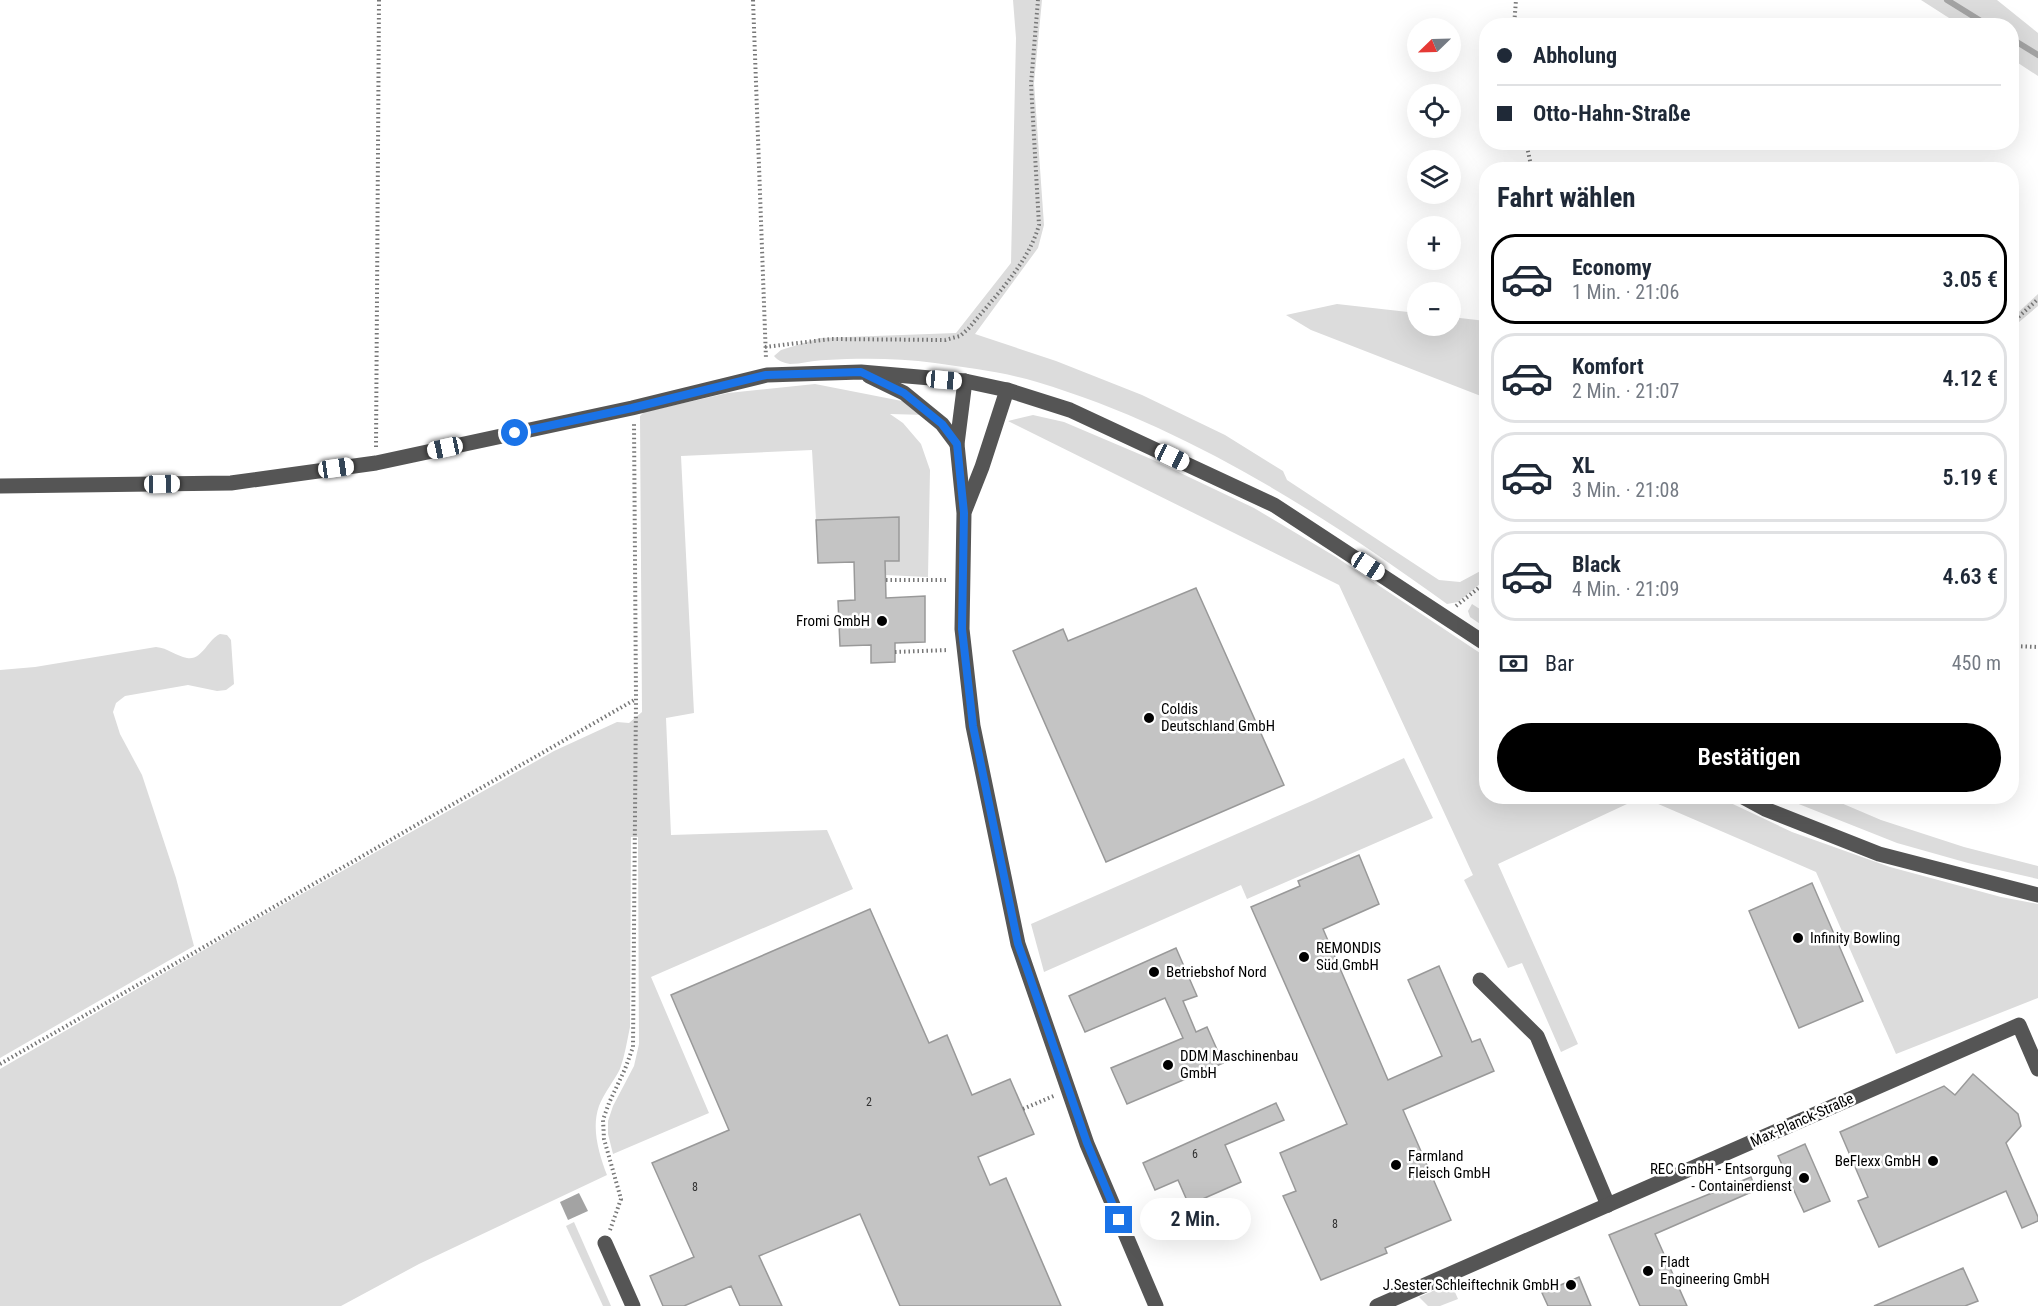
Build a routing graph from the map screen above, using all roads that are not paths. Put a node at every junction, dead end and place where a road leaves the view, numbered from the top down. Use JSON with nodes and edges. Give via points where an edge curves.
{"nodes":[{"id":1,"x":861,"y":372,"type":"junction"},
{"id":2,"x":965,"y":381,"type":"junction"},
{"id":3,"x":1007,"y":390,"type":"junction"},
{"id":4,"x":957,"y":444,"type":"junction"},
{"id":5,"x":0,"y":486,"type":"edge"},
{"id":6,"x":964,"y":513,"type":"junction"},
{"id":7,"x":1479,"y":639,"type":"edge"},
{"id":8,"x":1756,"y":804,"type":"edge"},
{"id":9,"x":2038,"y":895,"type":"edge"},
{"id":10,"x":1480,"y":980,"type":"dead end"},
{"id":11,"x":2038,"y":1069,"type":"edge"},
{"id":12,"x":1608,"y":1205,"type":"junction"},
{"id":13,"x":605,"y":1243,"type":"road end"},
{"id":14,"x":633,"y":1306,"type":"edge"},
{"id":15,"x":1156,"y":1306,"type":"edge"},
{"id":16,"x":1377,"y":1306,"type":"edge"}],
"edges":[{"from":1,"to":2,"type":"street"},
{"from":1,"to":4,"type":"street","via":[[904,393],[942,424]]},
{"from":1,"to":5,"type":"street","via":[[766,375],[376,463],[231,483]]},
{"from":2,"to":3,"type":"street"},
{"from":2,"to":4,"type":"street"},
{"from":3,"to":6,"type":"street"},
{"from":3,"to":7,"type":"street","via":[[1070,410],[1274,504]]},
{"from":4,"to":6,"type":"street"},
{"from":6,"to":15,"type":"street","via":[[962,629],[973,726],[1018,944],[1087,1143]]},
{"from":8,"to":9,"type":"street","via":[[1878,854]]},
{"from":10,"to":12,"type":"street","via":[[1537,1036]]},
{"from":11,"to":12,"type":"street","name":"Max-Planck-Straße","via":[[2019,1025]]},
{"from":12,"to":16,"type":"street","name":"Max-Planck-Straße"},
{"from":13,"to":14,"type":"street"}]}
